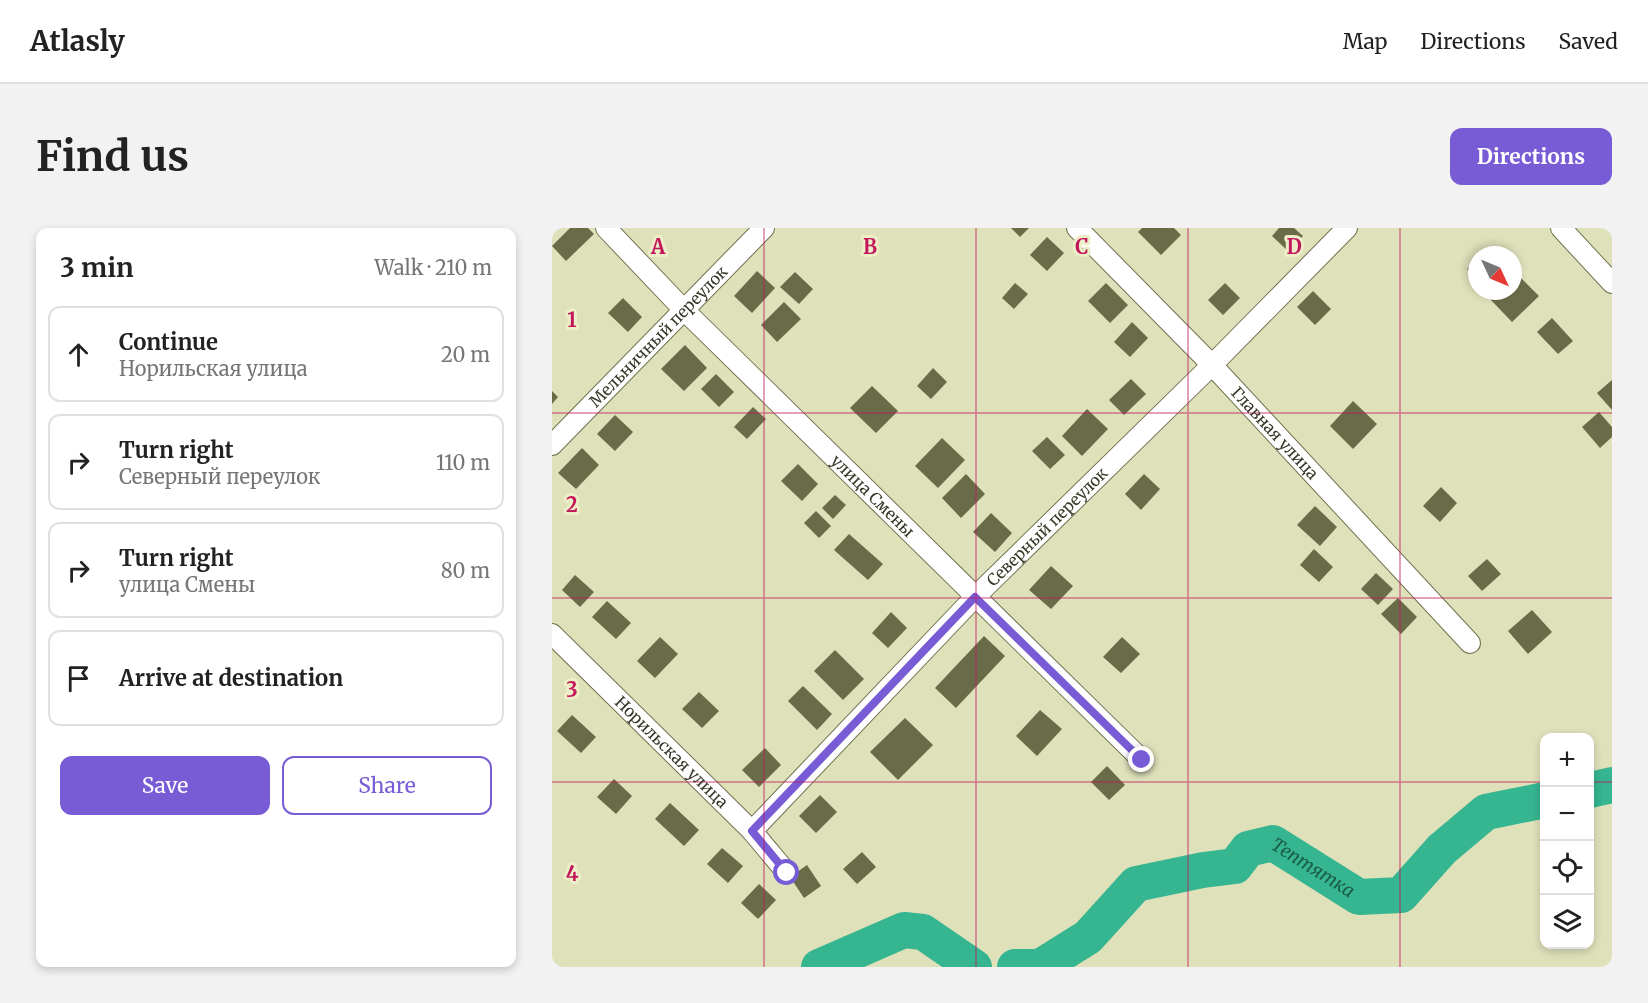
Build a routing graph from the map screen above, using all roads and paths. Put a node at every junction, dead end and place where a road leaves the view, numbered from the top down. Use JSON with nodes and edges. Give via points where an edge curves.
{"nodes":[{"id":1,"x":606,"y":228,"type":"edge"},
{"id":2,"x":764,"y":228,"type":"edge"},
{"id":3,"x":1077,"y":228,"type":"edge"},
{"id":4,"x":1347,"y":228,"type":"edge"},
{"id":5,"x":1561,"y":228,"type":"edge"},
{"id":6,"x":1612,"y":283,"type":"edge"},
{"id":7,"x":684,"y":310,"type":"junction"},
{"id":8,"x":1212,"y":365,"type":"junction"},
{"id":9,"x":552,"y":445,"type":"edge"},
{"id":10,"x":975,"y":597,"type":"junction"},
{"id":11,"x":552,"y":634,"type":"edge"},
{"id":12,"x":1470,"y":643,"type":"dead end"},
{"id":13,"x":1142,"y":760,"type":"dead end"},
{"id":14,"x":752,"y":831,"type":"junction"},
{"id":15,"x":787,"y":873,"type":"dead end"}],
"edges":[{"from":1,"to":7,"type":"street","name":"улица Смены"},
{"from":2,"to":7,"type":"street","name":"Мельничный переулок"},
{"from":3,"to":8,"type":"street","name":"Главная улица"},
{"from":4,"to":8,"type":"street","name":"Северный переулок"},
{"from":5,"to":6,"type":"street"},
{"from":7,"to":9,"type":"street","name":"Мельничный переулок"},
{"from":7,"to":10,"type":"street","name":"улица Смены"},
{"from":8,"to":10,"type":"street","name":"Северный переулок"},
{"from":8,"to":12,"type":"street","name":"Главная улица"},
{"from":10,"to":13,"type":"street","name":"улица Смены"},
{"from":10,"to":14,"type":"street","name":"Северный переулок"},
{"from":11,"to":14,"type":"street","name":"Норильская улица"},
{"from":14,"to":15,"type":"street","name":"Норильская улица"}]}
